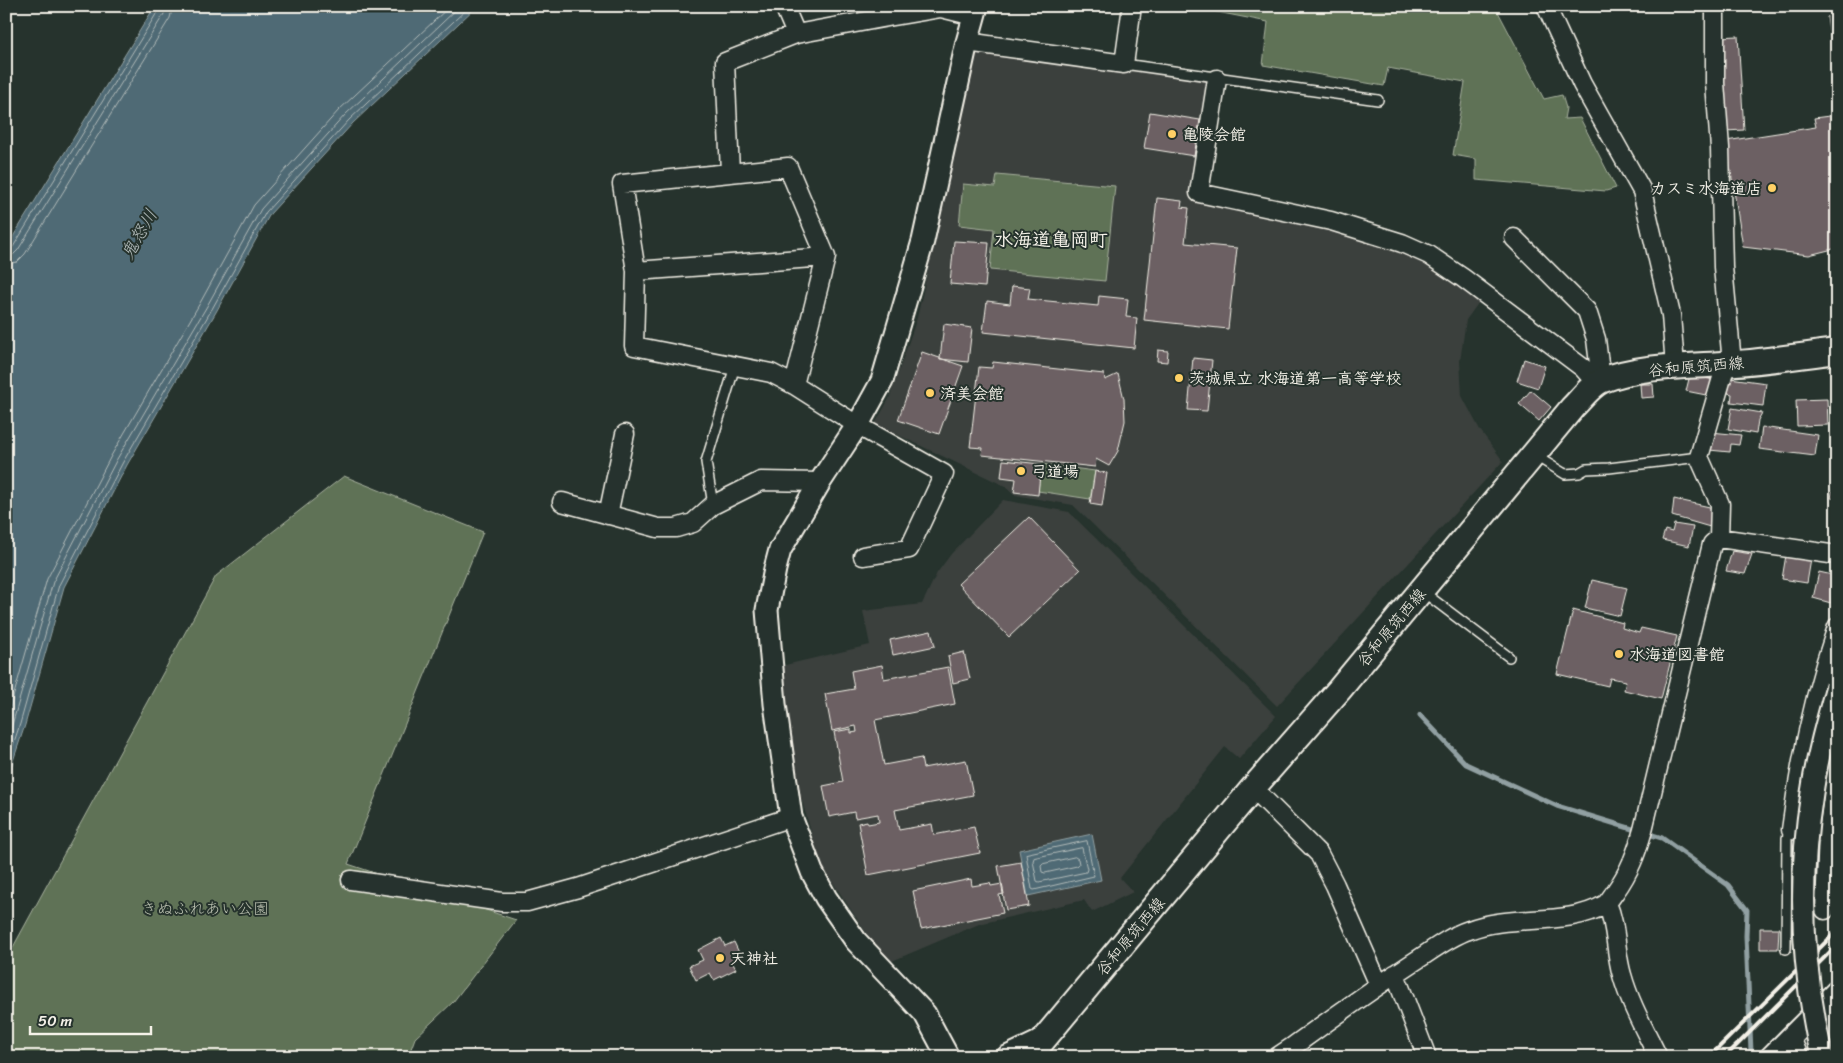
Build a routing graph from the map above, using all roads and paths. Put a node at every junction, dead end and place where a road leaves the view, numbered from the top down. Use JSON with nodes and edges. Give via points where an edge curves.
{"nodes":[{"id":1,"x":784,"y":6,"type":"edge"},
{"id":2,"x":1132,"y":6,"type":"edge"},
{"id":3,"x":1546,"y":6,"type":"edge"},
{"id":4,"x":1715,"y":6,"type":"edge"},
{"id":5,"x":976,"y":11,"type":"edge"},
{"id":6,"x":888,"y":12,"type":"edge"},
{"id":7,"x":796,"y":34,"type":"junction"},
{"id":8,"x":967,"y":42,"type":"junction"},
{"id":9,"x":1124,"y":64,"type":"junction"},
{"id":10,"x":1217,"y":79,"type":"junction"},
{"id":11,"x":1378,"y":100,"type":"dead end"},
{"id":12,"x":730,"y":172,"type":"junction"},
{"id":13,"x":1514,"y":238,"type":"dead end"},
{"id":14,"x":826,"y":257,"type":"junction"},
{"id":15,"x":636,"y":271,"type":"junction"},
{"id":16,"x":1837,"y":351,"type":"edge"},
{"id":17,"x":1729,"y":363,"type":"junction"},
{"id":18,"x":735,"y":366,"type":"junction"},
{"id":19,"x":1675,"y":366,"type":"junction"},
{"id":20,"x":1599,"y":382,"type":"junction"},
{"id":21,"x":794,"y":385,"type":"junction"},
{"id":22,"x":857,"y":425,"type":"junction"},
{"id":23,"x":625,"y":434,"type":"dead end"},
{"id":24,"x":1533,"y":455,"type":"junction"},
{"id":25,"x":1699,"y":457,"type":"junction"},
{"id":26,"x":820,"y":482,"type":"junction"},
{"id":27,"x":562,"y":502,"type":"dead end"},
{"id":28,"x":713,"y":505,"type":"junction"},
{"id":29,"x":608,"y":515,"type":"junction"},
{"id":30,"x":1719,"y":538,"type":"junction"},
{"id":31,"x":1837,"y":555,"type":"edge"},
{"id":32,"x":862,"y":556,"type":"dead end"},
{"id":33,"x":1422,"y":590,"type":"junction"},
{"id":34,"x":1837,"y":627,"type":"edge"},
{"id":35,"x":1509,"y":657,"type":"dead end"},
{"id":36,"x":1837,"y":686,"type":"edge"},
{"id":37,"x":1837,"y":764,"type":"edge"},
{"id":38,"x":1253,"y":788,"type":"junction"},
{"id":39,"x":792,"y":817,"type":"junction"},
{"id":40,"x":1791,"y":830,"type":"junction"},
{"id":41,"x":1828,"y":834,"type":"junction"},
{"id":42,"x":351,"y":880,"type":"dead end"},
{"id":43,"x":1607,"y":903,"type":"junction"},
{"id":44,"x":1825,"y":910,"type":"dead end"},
{"id":45,"x":1786,"y":949,"type":"dead end"},
{"id":46,"x":1395,"y":974,"type":"junction"},
{"id":47,"x":1379,"y":985,"type":"junction"},
{"id":48,"x":1831,"y":996,"type":"edge"},
{"id":49,"x":1045,"y":1039,"type":"junction"},
{"id":50,"x":1795,"y":1047,"type":"edge"},
{"id":51,"x":1837,"y":1049,"type":"edge"},
{"id":52,"x":1295,"y":1052,"type":"edge"},
{"id":53,"x":948,"y":1057,"type":"edge"},
{"id":54,"x":1007,"y":1057,"type":"edge"},
{"id":55,"x":1030,"y":1057,"type":"edge"},
{"id":56,"x":1277,"y":1057,"type":"edge"},
{"id":57,"x":1427,"y":1057,"type":"edge"},
{"id":58,"x":1658,"y":1057,"type":"edge"},
{"id":59,"x":1771,"y":1057,"type":"edge"},
{"id":60,"x":1822,"y":1057,"type":"edge"}],
"edges":[{"from":1,"to":7,"type":"street"},
{"from":2,"to":9,"type":"street"},
{"from":3,"to":19,"type":"street","via":[[1582,84],[1642,191],[1671,316]]},
{"from":4,"to":17,"type":"street"},
{"from":5,"to":6,"type":"street","via":[[940,8]]},
{"from":5,"to":8,"type":"street"},
{"from":6,"to":7,"type":"street"},
{"from":7,"to":12,"type":"street","via":[[725,62]]},
{"from":8,"to":9,"type":"street"},
{"from":8,"to":22,"type":"street","via":[[910,287],[882,381]]},
{"from":9,"to":10,"type":"lane"},
{"from":10,"to":11,"type":"lane"},
{"from":10,"to":20,"type":"street","via":[[1199,193],[1331,221],[1402,242],[1463,278]]},
{"from":12,"to":14,"type":"street","via":[[788,167]]},
{"from":12,"to":15,"type":"street","via":[[622,184]]},
{"from":13,"to":20,"type":"street","via":[[1587,311],[1596,339]]},
{"from":14,"to":15,"type":"street"},
{"from":14,"to":21,"type":"street"},
{"from":15,"to":18,"type":"street","via":[[634,346]]},
{"from":16,"to":17,"type":"main road","name":"谷和原筑西線"},
{"from":17,"to":19,"type":"main road","name":"谷和原筑西線"},
{"from":17,"to":25,"type":"street"},
{"from":18,"to":21,"type":"street","via":[[770,373]]},
{"from":18,"to":28,"type":"lane","via":[[706,462]]},
{"from":19,"to":20,"type":"main road","name":"谷和原筑西線","via":[[1629,372]]},
{"from":20,"to":24,"type":"main road","name":"谷和原筑西線","via":[[1572,408]]},
{"from":21,"to":22,"type":"street"},
{"from":22,"to":26,"type":"street"},
{"from":22,"to":32,"type":"street","via":[[944,474],[909,549]]},
{"from":23,"to":29,"type":"street"},
{"from":24,"to":25,"type":"lane","via":[[1565,474],[1579,473],[1586,468]]},
{"from":24,"to":33,"type":"main road","name":"谷和原筑西線"},
{"from":25,"to":30,"type":"street","via":[[1720,504]]},
{"from":26,"to":28,"type":"street","via":[[760,481]]},
{"from":26,"to":39,"type":"street","via":[[780,550],[767,610],[775,704]]},
{"from":27,"to":29,"type":"street"},
{"from":28,"to":29,"type":"street","via":[[693,523],[676,528],[658,528]]},
{"from":30,"to":31,"type":"street"},
{"from":30,"to":43,"type":"street","via":[[1712,544],[1634,862]]},
{"from":33,"to":35,"type":"lane"},
{"from":33,"to":38,"type":"main road","name":"谷和原筑西線"},
{"from":34,"to":40,"type":"street","via":[[1814,700]]},
{"from":36,"to":60,"type":"street","bridge":true,"via":[[1813,784],[1805,862],[1808,968]]},
{"from":37,"to":41,"type":"street"},
{"from":38,"to":47,"type":"street","via":[[1319,854]]},
{"from":38,"to":49,"type":"main road","name":"谷和原筑西線"},
{"from":39,"to":42,"type":"street","via":[[527,902],[502,902]]},
{"from":39,"to":53,"type":"street","via":[[812,872],[840,920],[925,1014]]},
{"from":40,"to":41,"type":"street"},
{"from":40,"to":45,"type":"lane","via":[[1786,838]]},
{"from":41,"to":44,"type":"street"},
{"from":43,"to":46,"type":"street","via":[[1576,915],[1505,920],[1468,930]]},
{"from":43,"to":58,"type":"street","via":[[1622,975]]},
{"from":46,"to":47,"type":"street"},
{"from":46,"to":57,"type":"street"},
{"from":47,"to":52,"type":"street"},
{"from":48,"to":50,"type":"street"},
{"from":48,"to":51,"type":"street"},
{"from":49,"to":54,"type":"street"},
{"from":49,"to":55,"type":"main road","name":"谷和原筑西線"},
{"from":50,"to":59,"type":"street"},
{"from":52,"to":56,"type":"street"}]}
